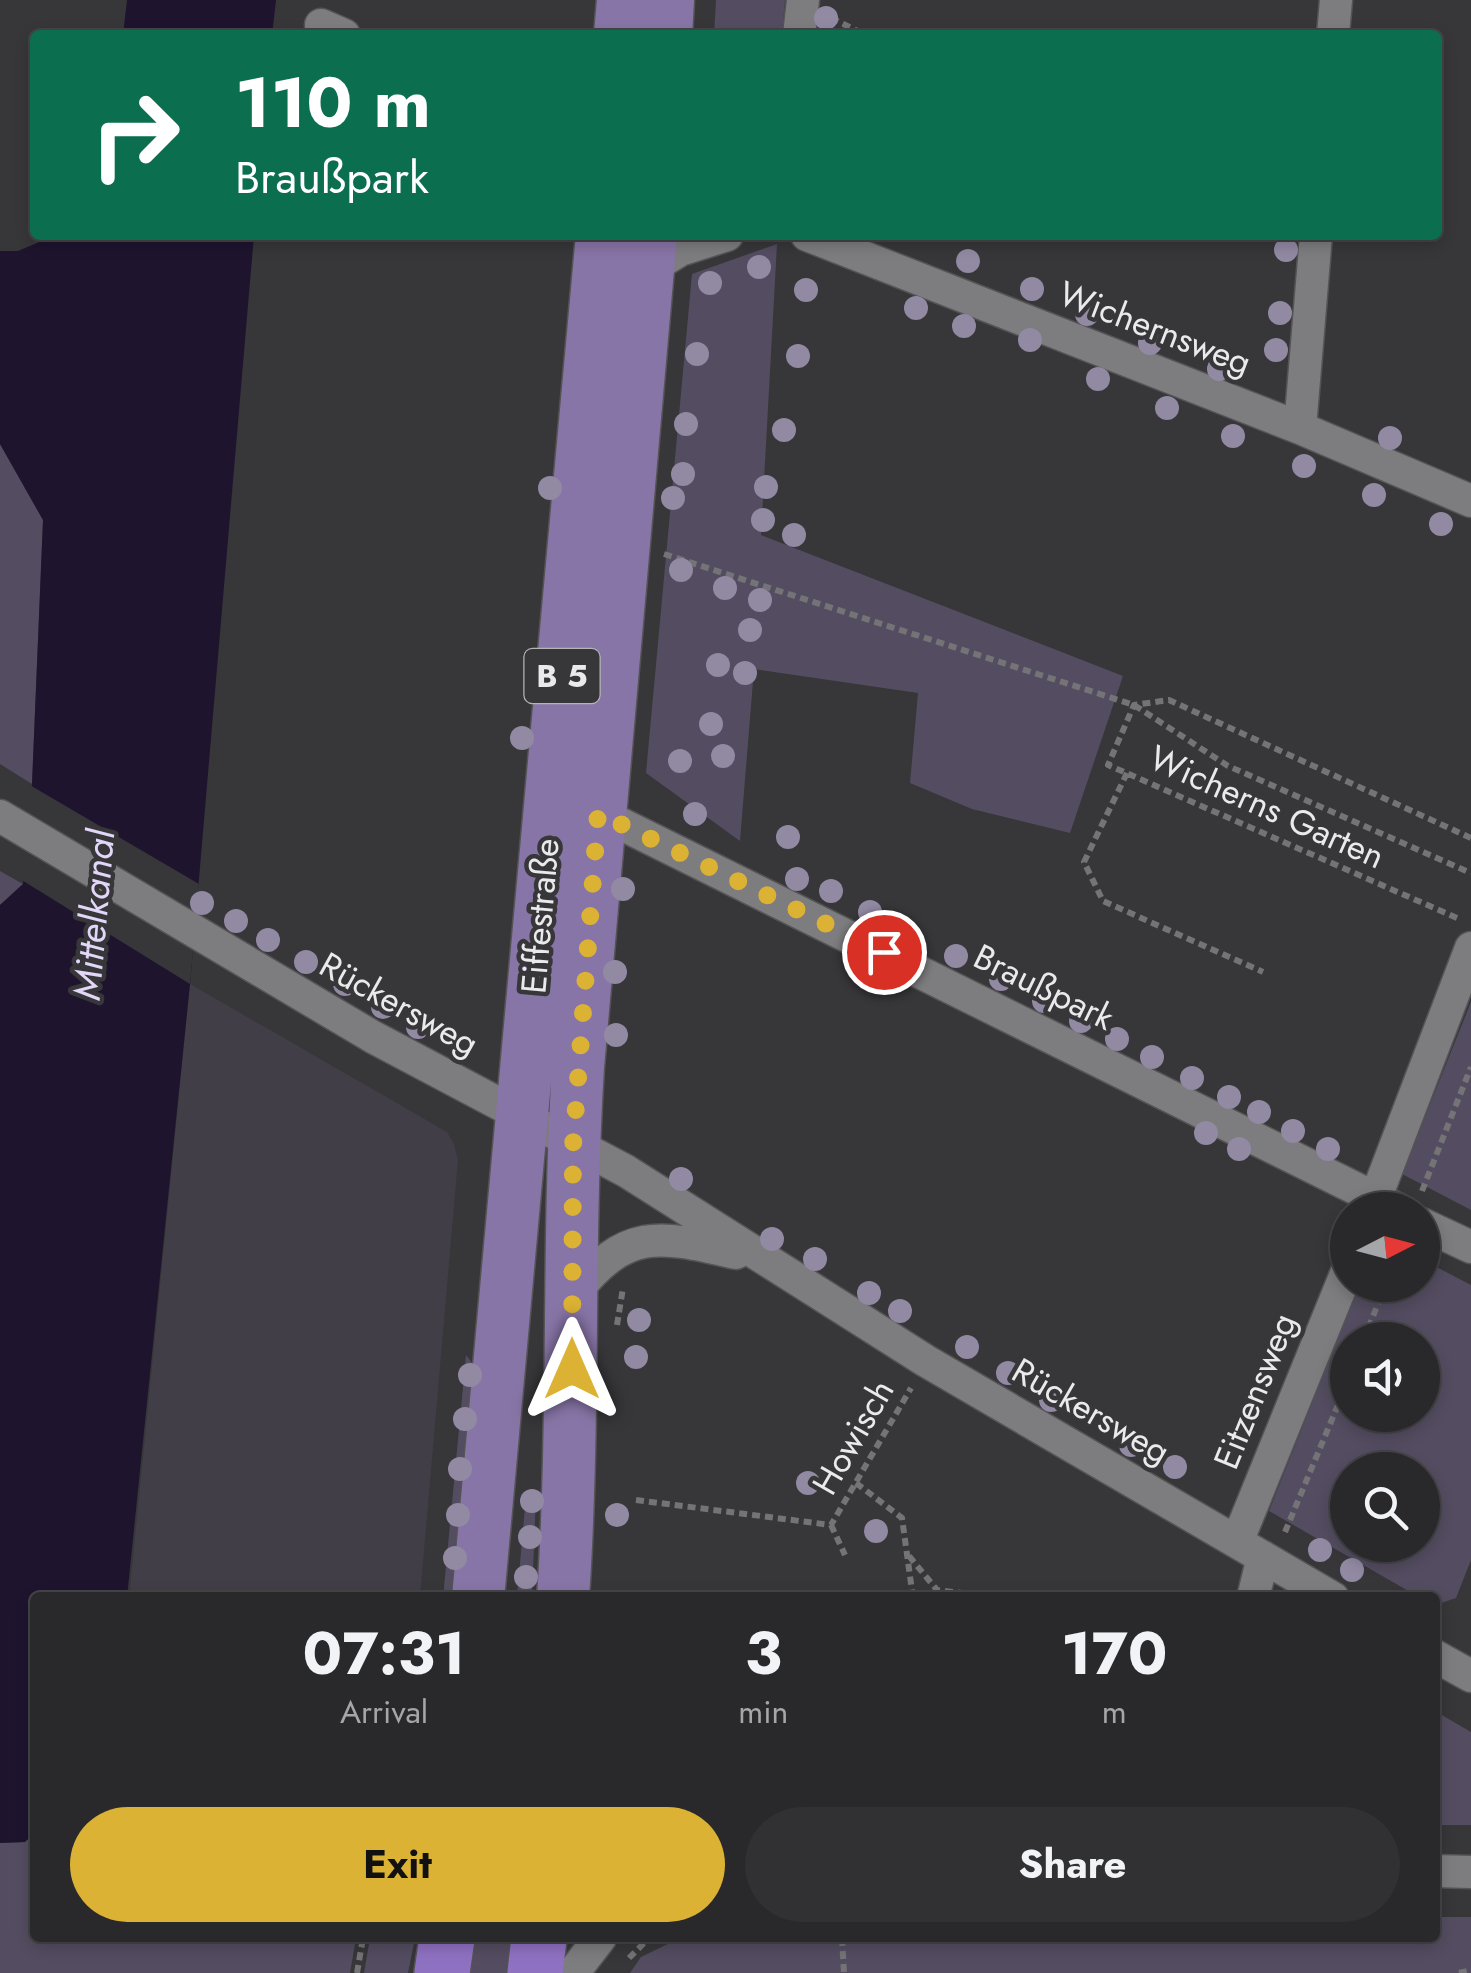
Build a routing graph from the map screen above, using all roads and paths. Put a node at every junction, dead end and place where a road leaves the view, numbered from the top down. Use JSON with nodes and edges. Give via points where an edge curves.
{"nodes":[{"id":1,"x":624,"y":0,"type":"edge"},
{"id":2,"x":668,"y":0,"type":"edge"},
{"id":3,"x":803,"y":0,"type":"edge"},
{"id":4,"x":1336,"y":0,"type":"edge"},
{"id":5,"x":621,"y":30,"type":"edge"},
{"id":6,"x":666,"y":30,"type":"edge"},
{"id":7,"x":800,"y":30,"type":"edge"},
{"id":8,"x":1333,"y":30,"type":"edge"},
{"id":9,"x":602,"y":240,"type":"edge"},
{"id":10,"x":711,"y":240,"type":"edge"},
{"id":11,"x":821,"y":240,"type":"edge"},
{"id":12,"x":1316,"y":240,"type":"edge"},
{"id":13,"x":649,"y":252,"type":"edge"},
{"id":14,"x":593,"y":341,"type":"junction"},
{"id":15,"x":1300,"y":428,"type":"junction"},
{"id":16,"x":1471,"y":501,"type":"edge"},
{"id":17,"x":654,"y":551,"type":"dead end"},
{"id":18,"x":1134,"y":706,"type":"junction"},
{"id":19,"x":1127,"y":773,"type":"junction"},
{"id":20,"x":598,"y":813,"type":"junction"},
{"id":21,"x":12,"y":823,"type":"edge"},
{"id":22,"x":1471,"y":838,"type":"edge"},
{"id":23,"x":1471,"y":873,"type":"edge"},
{"id":24,"x":1471,"y":926,"type":"edge"},
{"id":25,"x":1471,"y":948,"type":"edge"},
{"id":26,"x":1263,"y":972,"type":"dead end"},
{"id":27,"x":1471,"y":1067,"type":"edge"},
{"id":28,"x":520,"y":1117,"type":"junction"},
{"id":29,"x":573,"y":1146,"type":"junction"},
{"id":30,"x":1356,"y":1192,"type":"edge"},
{"id":31,"x":1387,"y":1192,"type":"edge"},
{"id":32,"x":1421,"y":1192,"type":"edge"},
{"id":33,"x":1440,"y":1232,"type":"edge"},
{"id":34,"x":1471,"y":1247,"type":"edge"},
{"id":35,"x":760,"y":1258,"type":"junction"},
{"id":36,"x":572,"y":1296,"type":"junction"},
{"id":37,"x":1336,"y":1302,"type":"edge"},
{"id":38,"x":926,"y":1361,"type":"junction"},
{"id":39,"x":1330,"y":1427,"type":"edge"},
{"id":40,"x":856,"y":1483,"type":"junction"},
{"id":41,"x":636,"y":1500,"type":"dead end"},
{"id":42,"x":830,"y":1525,"type":"junction"},
{"id":43,"x":1250,"y":1550,"type":"junction"},
{"id":44,"x":907,"y":1553,"type":"junction"},
{"id":45,"x":845,"y":1555,"type":"dead end"},
{"id":46,"x":479,"y":1592,"type":"edge"},
{"id":47,"x":563,"y":1592,"type":"edge"},
{"id":48,"x":913,"y":1592,"type":"edge"},
{"id":49,"x":953,"y":1592,"type":"edge"},
{"id":50,"x":1253,"y":1592,"type":"edge"},
{"id":51,"x":1323,"y":1592,"type":"edge"},
{"id":52,"x":1440,"y":1658,"type":"edge"},
{"id":53,"x":1470,"y":1672,"type":"edge"},
{"id":54,"x":1440,"y":1871,"type":"edge"},
{"id":55,"x":1471,"y":1872,"type":"edge"},
{"id":56,"x":362,"y":1942,"type":"edge"},
{"id":57,"x":446,"y":1942,"type":"edge"},
{"id":58,"x":538,"y":1942,"type":"edge"},
{"id":59,"x":597,"y":1942,"type":"edge"},
{"id":60,"x":842,"y":1942,"type":"edge"},
{"id":61,"x":1471,"y":1970,"type":"edge"},
{"id":62,"x":357,"y":1973,"type":"edge"},
{"id":63,"x":442,"y":1973,"type":"edge"},
{"id":64,"x":536,"y":1973,"type":"edge"},
{"id":65,"x":573,"y":1973,"type":"edge"},
{"id":66,"x":844,"y":1973,"type":"edge"},
{"id":67,"x":1460,"y":1973,"type":"edge"}],
"edges":[{"from":1,"to":5,"type":"main road"},
{"from":2,"to":6,"type":"main road"},
{"from":3,"to":7,"type":"street"},
{"from":4,"to":8,"type":"street"},
{"from":9,"to":14,"type":"main road","name":"Eiffestraße","number":"B 5"},
{"from":10,"to":13,"type":"street"},
{"from":11,"to":15,"type":"street","name":"Wichernsweg"},
{"from":12,"to":15,"type":"street"},
{"from":13,"to":14,"type":"street"},
{"from":13,"to":20,"type":"main road","name":"Eiffestraße","number":"B 5"},
{"from":14,"to":28,"type":"main road","name":"Eiffestraße","number":"B 5"},
{"from":15,"to":16,"type":"street","name":"Wichernsweg"},
{"from":17,"to":18,"type":"path"},
{"from":18,"to":19,"type":"path","name":"Wicherns Garten","via":[[1108,765]]},
{"from":18,"to":22,"type":"path","name":"Wicherns Garten","via":[[1169,700]]},
{"from":18,"to":23,"type":"path","via":[[1228,766]]},
{"from":19,"to":24,"type":"path","name":"Wicherns Garten"},
{"from":19,"to":26,"type":"path","via":[[1084,862],[1102,902]]},
{"from":20,"to":29,"type":"main road","name":"Eiffestraße","number":"B 5"},
{"from":20,"to":30,"type":"street","name":"Braußpark"},
{"from":21,"to":28,"type":"street","name":"Rückersweg"},
{"from":25,"to":31,"type":"street"},
{"from":27,"to":32,"type":"path"},
{"from":28,"to":29,"type":"street","name":"Rückersweg"},
{"from":28,"to":46,"type":"main road","name":"Eiffestraße","number":"B 5"},
{"from":29,"to":35,"type":"street","name":"Rückersweg","via":[[626,1171]]},
{"from":29,"to":36,"type":"main road","name":"Eiffestraße","number":"B 5"},
{"from":33,"to":34,"type":"street"},
{"from":35,"to":36,"type":"street","name":"Rückersweg","via":[[650,1240],[598,1263]]},
{"from":35,"to":38,"type":"street","name":"Rückersweg"},
{"from":36,"to":47,"type":"main road","name":"Eiffestraße","number":"B 5"},
{"from":37,"to":43,"type":"street","name":"Eitzensweg"},
{"from":38,"to":40,"type":"path","name":"Howisch"},
{"from":38,"to":43,"type":"street","name":"Rückersweg"},
{"from":39,"to":43,"type":"path","via":[[1292,1524]]},
{"from":40,"to":42,"type":"path","name":"Howisch"},
{"from":40,"to":44,"type":"path","via":[[902,1518]]},
{"from":41,"to":42,"type":"path","name":"Howisch"},
{"from":42,"to":45,"type":"path"},
{"from":43,"to":50,"type":"street","name":"Eitzensweg"},
{"from":43,"to":51,"type":"street","name":"Rückersweg"},
{"from":44,"to":48,"type":"path"},
{"from":44,"to":49,"type":"path","via":[[937,1590]]},
{"from":52,"to":53,"type":"street"},
{"from":54,"to":55,"type":"street"},
{"from":56,"to":62,"type":"path"},
{"from":57,"to":63,"type":"highway"},
{"from":58,"to":64,"type":"highway"},
{"from":59,"to":65,"type":"street"},
{"from":60,"to":66,"type":"path"},
{"from":61,"to":67,"type":"path"}]}
